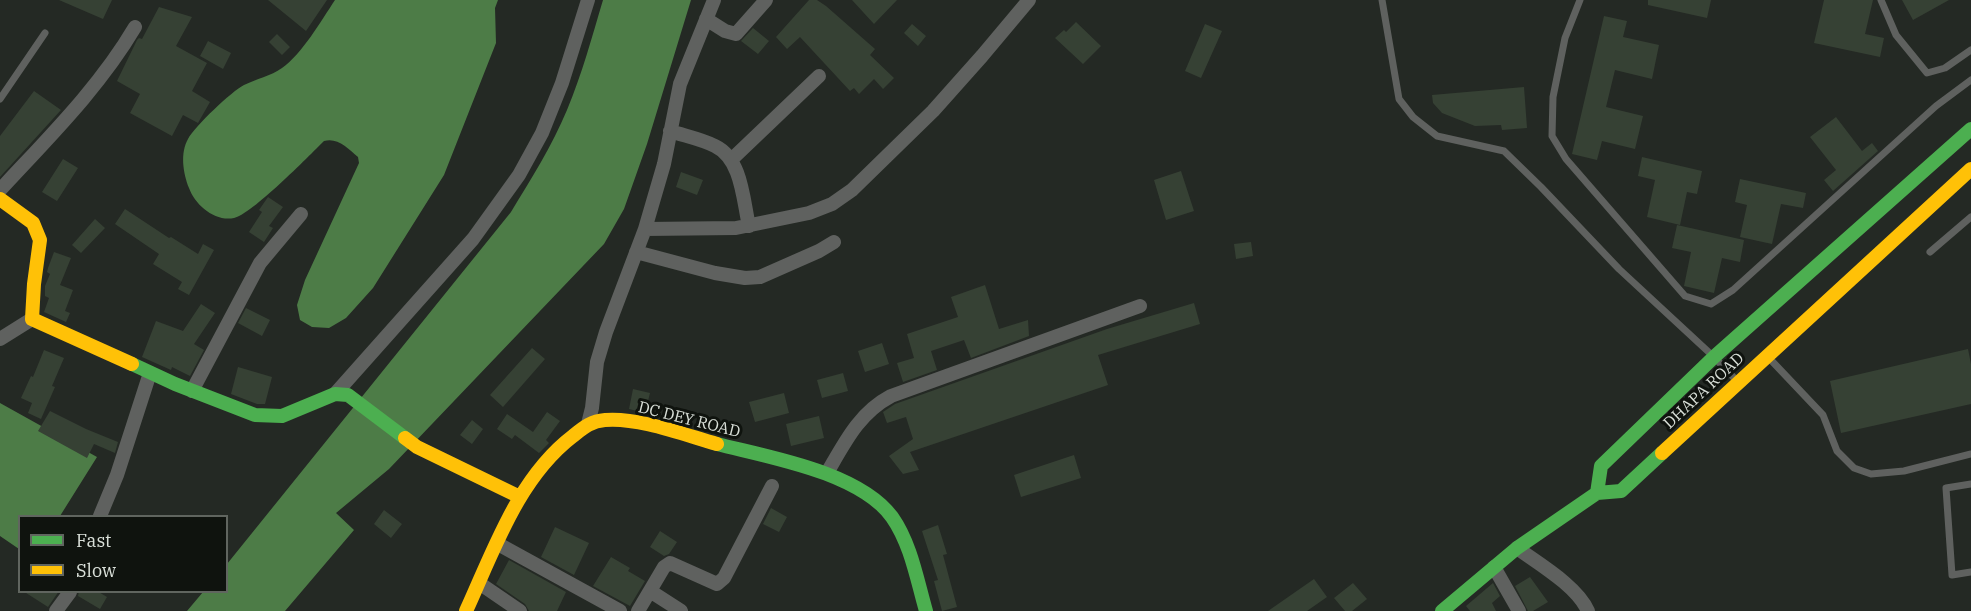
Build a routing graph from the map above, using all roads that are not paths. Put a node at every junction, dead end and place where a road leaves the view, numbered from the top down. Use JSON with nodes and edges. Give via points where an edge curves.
{"nodes":[{"id":1,"x":588,"y":0,"type":"edge"},
{"id":2,"x":714,"y":0,"type":"edge"},
{"id":3,"x":766,"y":0,"type":"edge"},
{"id":4,"x":1029,"y":0,"type":"edge"},
{"id":5,"x":1382,"y":0,"type":"edge"},
{"id":6,"x":1580,"y":0,"type":"edge"},
{"id":7,"x":1881,"y":0,"type":"edge"},
{"id":8,"x":706,"y":19,"type":"junction"},
{"id":9,"x":135,"y":27,"type":"dead end"},
{"id":10,"x":45,"y":33,"type":"dead end"},
{"id":11,"x":1971,"y":50,"type":"edge"},
{"id":12,"x":819,"y":76,"type":"dead end"},
{"id":13,"x":1971,"y":80,"type":"edge"},
{"id":14,"x":0,"y":99,"type":"edge"},
{"id":15,"x":1971,"y":129,"type":"edge"},
{"id":16,"x":670,"y":131,"type":"junction"},
{"id":17,"x":731,"y":160,"type":"junction"},
{"id":18,"x":1971,"y":169,"type":"edge"},
{"id":19,"x":0,"y":190,"type":"edge"},
{"id":20,"x":0,"y":199,"type":"edge"},
{"id":21,"x":301,"y":214,"type":"dead end"},
{"id":22,"x":1971,"y":217,"type":"edge"},
{"id":23,"x":749,"y":225,"type":"junction"},
{"id":24,"x":645,"y":229,"type":"junction"},
{"id":25,"x":834,"y":242,"type":"dead end"},
{"id":26,"x":636,"y":252,"type":"junction"},
{"id":27,"x":1930,"y":252,"type":"dead end"},
{"id":28,"x":1140,"y":306,"type":"dead end"},
{"id":29,"x":32,"y":319,"type":"junction"},
{"id":30,"x":0,"y":339,"type":"edge"},
{"id":31,"x":1766,"y":356,"type":"junction"},
{"id":32,"x":1714,"y":357,"type":"junction"},
{"id":33,"x":150,"y":373,"type":"junction"},
{"id":34,"x":1738,"y":382,"type":"junction"},
{"id":35,"x":192,"y":391,"type":"junction"},
{"id":36,"x":342,"y":395,"type":"junction"},
{"id":37,"x":588,"y":424,"type":"junction"},
{"id":38,"x":1971,"y":454,"type":"edge"},
{"id":39,"x":827,"y":473,"type":"junction"},
{"id":40,"x":1971,"y":484,"type":"edge"},
{"id":41,"x":772,"y":486,"type":"dead end"},
{"id":42,"x":1597,"y":492,"type":"junction"},
{"id":43,"x":520,"y":497,"type":"junction"},
{"id":44,"x":100,"y":515,"type":"edge"},
{"id":45,"x":498,"y":544,"type":"junction"},
{"id":46,"x":1517,"y":548,"type":"junction"},
{"id":47,"x":1494,"y":567,"type":"junction"},
{"id":48,"x":1971,"y":572,"type":"edge"},
{"id":49,"x":479,"y":583,"type":"junction"},
{"id":50,"x":650,"y":591,"type":"junction"},
{"id":51,"x":69,"y":593,"type":"edge"},
{"id":52,"x":56,"y":611,"type":"edge"},
{"id":53,"x":466,"y":611,"type":"edge"},
{"id":54,"x":520,"y":611,"type":"edge"},
{"id":55,"x":620,"y":611,"type":"edge"},
{"id":56,"x":638,"y":611,"type":"edge"},
{"id":57,"x":681,"y":611,"type":"edge"},
{"id":58,"x":926,"y":611,"type":"edge"},
{"id":59,"x":1442,"y":611,"type":"edge"},
{"id":60,"x":1519,"y":611,"type":"edge"},
{"id":61,"x":1588,"y":611,"type":"edge"}],
"edges":[{"from":1,"to":36,"type":"street","via":[[562,84],[519,175],[473,239]]},
{"from":2,"to":8,"type":"street"},
{"from":3,"to":8,"type":"street","via":[[736,34]]},
{"from":4,"to":23,"type":"street","via":[[933,111],[852,190],[832,204],[808,213]]},
{"from":5,"to":32,"type":"lane","via":[[1400,99],[1413,117],[1437,136],[1504,151],[1619,269]]},
{"from":6,"to":13,"type":"lane","via":[[1565,38],[1553,97],[1552,136],[1566,159],[1685,296],[1712,304],[1733,290],[1936,106]]},
{"from":7,"to":11,"type":"lane","via":[[1896,35],[1927,73],[1945,68]]},
{"from":8,"to":16,"type":"street","via":[[680,84]]},
{"from":9,"to":19,"type":"street","via":[[90,92]]},
{"from":10,"to":14,"type":"lane"},
{"from":12,"to":17,"type":"street"},
{"from":15,"to":32,"type":"street"},
{"from":16,"to":17,"type":"street","via":[[716,146]]},
{"from":16,"to":24,"type":"street"},
{"from":17,"to":23,"type":"street"},
{"from":18,"to":31,"type":"street","name":"DHAPA ROAD"},
{"from":20,"to":29,"type":"street","via":[[33,222],[40,240]]},
{"from":21,"to":35,"type":"street","via":[[261,263]]},
{"from":22,"to":27,"type":"lane"},
{"from":23,"to":24,"type":"street","via":[[711,230]]},
{"from":24,"to":26,"type":"street"},
{"from":25,"to":26,"type":"street","via":[[760,277],[729,276]]},
{"from":26,"to":37,"type":"street","via":[[597,362]]},
{"from":28,"to":39,"type":"street","via":[[883,400],[849,434]]},
{"from":29,"to":30,"type":"street"},
{"from":29,"to":33,"type":"street"},
{"from":31,"to":34,"type":"street","name":"DHAPA ROAD"},
{"from":31,"to":38,"type":"lane","via":[[1823,415],[1837,451],[1854,468],[1871,474],[1904,471]]},
{"from":32,"to":34,"type":"lane"},
{"from":32,"to":42,"type":"street","via":[[1601,466]]},
{"from":33,"to":35,"type":"street"},
{"from":33,"to":44,"type":"street"},
{"from":34,"to":42,"type":"street","name":"DHAPA ROAD","via":[[1620,491]]},
{"from":35,"to":36,"type":"street","via":[[255,415],[282,416]]},
{"from":36,"to":43,"type":"street","via":[[417,447]]},
{"from":37,"to":39,"type":"street","name":"DC DEY ROAD","via":[[610,419],[636,422]]},
{"from":37,"to":43,"type":"street","via":[[558,449]]},
{"from":39,"to":58,"type":"street","name":"DC DEY ROAD","via":[[885,508],[904,538]]},
{"from":40,"to":48,"type":"lane","via":[[1946,488],[1952,575]]},
{"from":41,"to":50,"type":"street","via":[[724,578],[717,584],[670,563]]},
{"from":42,"to":46,"type":"street","name":"DHAPA ROAD"},
{"from":43,"to":45,"type":"street"},
{"from":45,"to":49,"type":"street"},
{"from":45,"to":55,"type":"street"},
{"from":46,"to":47,"type":"street","name":"DHAPA ROAD"},
{"from":46,"to":61,"type":"street","via":[[1562,581]]},
{"from":47,"to":59,"type":"street","name":"DHAPA ROAD"},
{"from":47,"to":60,"type":"street"},
{"from":49,"to":53,"type":"street"},
{"from":49,"to":54,"type":"street"},
{"from":50,"to":56,"type":"street"},
{"from":50,"to":57,"type":"street"},
{"from":51,"to":52,"type":"street"}]}
